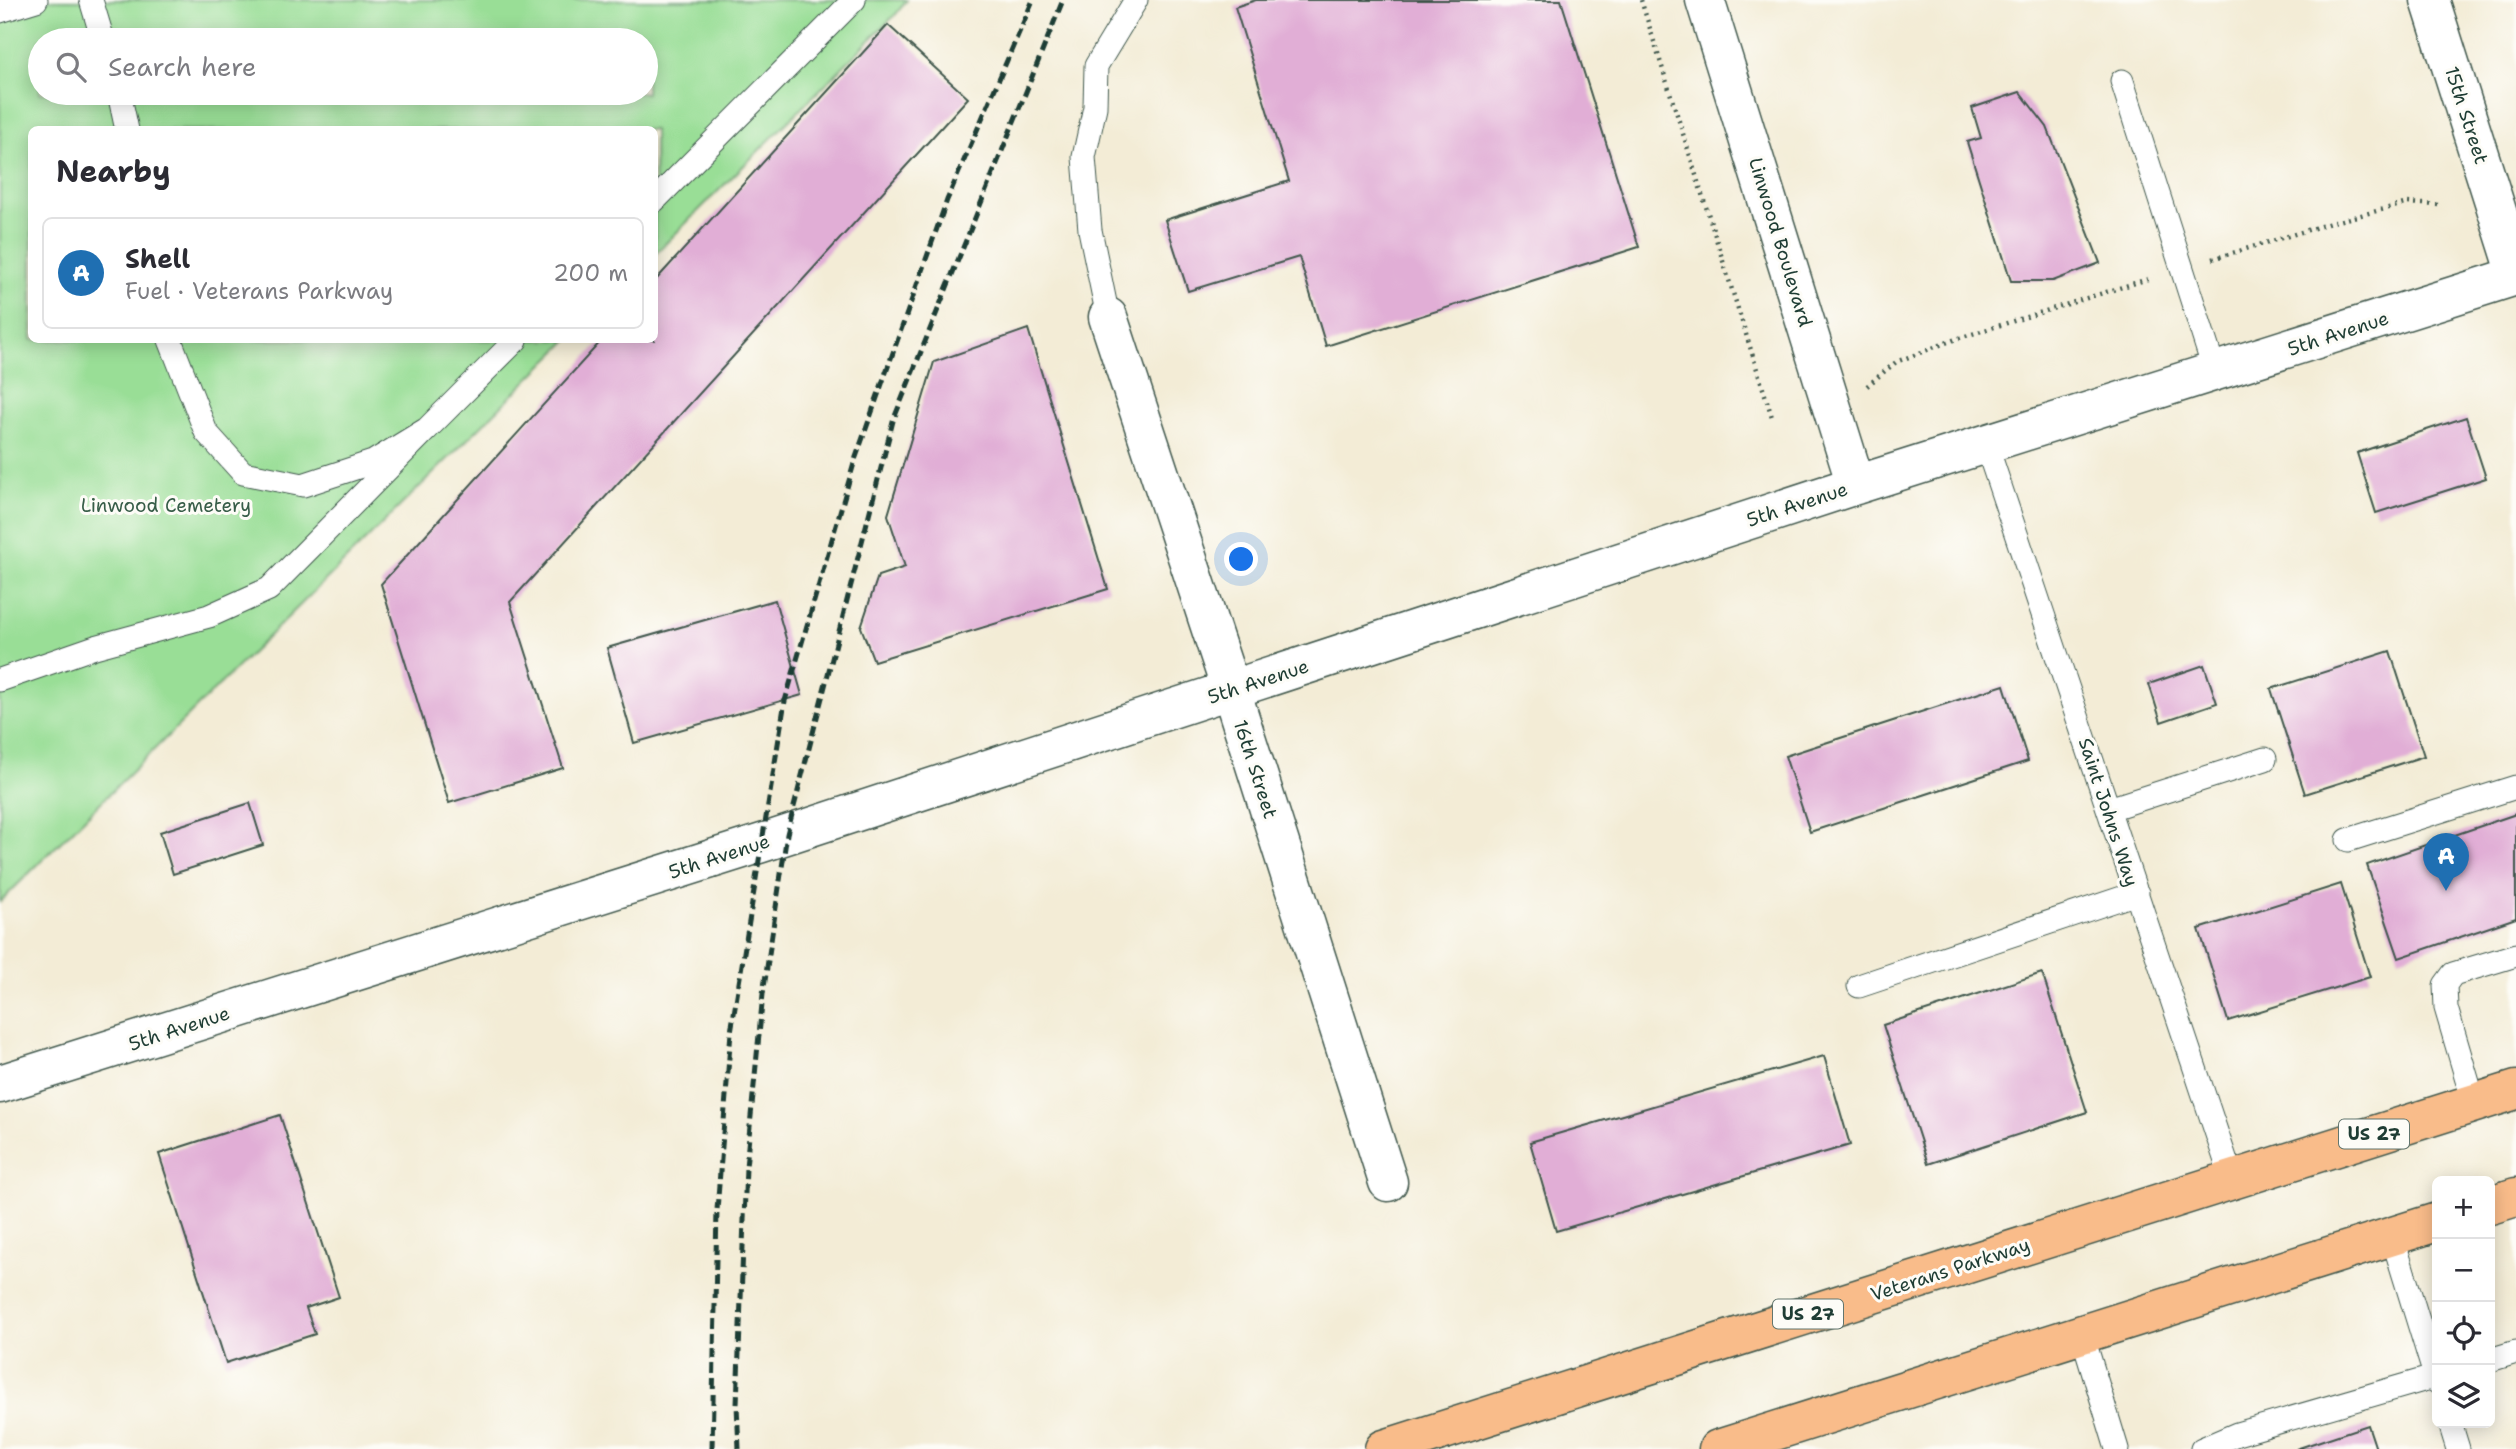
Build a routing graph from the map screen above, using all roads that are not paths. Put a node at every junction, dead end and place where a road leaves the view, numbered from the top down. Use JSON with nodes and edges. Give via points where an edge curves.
{"nodes":[{"id":1,"x":37,"y":0,"type":"edge"},
{"id":2,"x":91,"y":0,"type":"edge"},
{"id":3,"x":854,"y":0,"type":"edge"},
{"id":4,"x":1136,"y":0,"type":"edge"},
{"id":5,"x":1705,"y":0,"type":"edge"},
{"id":6,"x":2430,"y":0,"type":"edge"},
{"id":7,"x":0,"y":11,"type":"edge"},
{"id":8,"x":99,"y":28,"type":"edge"},
{"id":9,"x":2122,"y":81,"type":"dead end"},
{"id":10,"x":122,"y":105,"type":"edge"},
{"id":11,"x":126,"y":126,"type":"edge"},
{"id":12,"x":658,"y":197,"type":"edge"},
{"id":13,"x":2516,"y":273,"type":"edge"},
{"id":14,"x":1108,"y":317,"type":"joint"},
{"id":15,"x":171,"y":343,"type":"edge"},
{"id":16,"x":513,"y":343,"type":"edge"},
{"id":17,"x":2215,"y":372,"type":"junction"},
{"id":18,"x":427,"y":429,"type":"junction"},
{"id":19,"x":1986,"y":444,"type":"junction"},
{"id":20,"x":1856,"y":485,"type":"junction"},
{"id":21,"x":0,"y":680,"type":"edge"},
{"id":22,"x":1231,"y":690,"type":"junction"},
{"id":23,"x":2264,"y":759,"type":"dead end"},
{"id":24,"x":2516,"y":787,"type":"edge"},
{"id":25,"x":2109,"y":809,"type":"junction"},
{"id":26,"x":2348,"y":840,"type":"dead end"},
{"id":27,"x":2137,"y":893,"type":"junction"},
{"id":28,"x":2516,"y":954,"type":"edge"},
{"id":29,"x":1859,"y":986,"type":"dead end"},
{"id":30,"x":0,"y":1084,"type":"edge"},
{"id":31,"x":2516,"y":1090,"type":"edge"},
{"id":32,"x":2474,"y":1103,"type":"junction"},
{"id":33,"x":2232,"y":1179,"type":"junction"},
{"id":34,"x":1388,"y":1182,"type":"dead end"},
{"id":35,"x":2516,"y":1197,"type":"edge"},
{"id":36,"x":2495,"y":1203,"type":"edge"},
{"id":37,"x":2432,"y":1224,"type":"edge"},
{"id":38,"x":2392,"y":1236,"type":"junction"},
{"id":39,"x":2082,"y":1334,"type":"junction"},
{"id":40,"x":2516,"y":1352,"type":"edge"},
{"id":41,"x":2495,"y":1358,"type":"edge"},
{"id":42,"x":2433,"y":1365,"type":"edge"},
{"id":43,"x":2432,"y":1379,"type":"edge"},
{"id":44,"x":2452,"y":1428,"type":"edge"},
{"id":45,"x":1384,"y":1449,"type":"edge"},
{"id":46,"x":1718,"y":1449,"type":"edge"},
{"id":47,"x":2117,"y":1449,"type":"edge"},
{"id":48,"x":2202,"y":1449,"type":"edge"},
{"id":49,"x":2458,"y":1449,"type":"edge"}],
"edges":[{"from":1,"to":7,"type":"lane"},
{"from":2,"to":8,"type":"lane"},
{"from":3,"to":12,"type":"lane"},
{"from":4,"to":14,"type":"lane","via":[[1096,66],[1095,107],[1084,157],[1090,230]]},
{"from":5,"to":20,"type":"street","name":"Linwood Boulevard"},
{"from":6,"to":13,"type":"street","name":"15th Street"},
{"from":9,"to":17,"type":"lane"},
{"from":10,"to":11,"type":"lane"},
{"from":13,"to":17,"type":"street","name":"5th Avenue"},
{"from":14,"to":22,"type":"street","name":"16th Street"},
{"from":15,"to":18,"type":"lane","via":[[206,432],[243,473],[303,485],[373,462]]},
{"from":16,"to":18,"type":"lane"},
{"from":17,"to":19,"type":"street","name":"5th Avenue"},
{"from":18,"to":21,"type":"lane","via":[[269,589],[209,616],[95,647]]},
{"from":19,"to":20,"type":"street","name":"5th Avenue"},
{"from":19,"to":25,"type":"lane","name":"Saint Johns Way"},
{"from":20,"to":22,"type":"street","name":"5th Avenue"},
{"from":22,"to":30,"type":"street","name":"5th Avenue"},
{"from":22,"to":34,"type":"street","name":"16th Street"},
{"from":23,"to":25,"type":"lane"},
{"from":24,"to":26,"type":"lane"},
{"from":25,"to":27,"type":"lane","name":"Saint Johns Way"},
{"from":27,"to":29,"type":"lane"},
{"from":27,"to":33,"type":"lane","name":"Saint Johns Way"},
{"from":28,"to":32,"type":"lane","via":[[2452,974],[2445,985],[2446,1008]]},
{"from":31,"to":32,"type":"main road","name":"Veterans Parkway","number":"US 27"},
{"from":32,"to":33,"type":"main road","name":"Veterans Parkway","number":"US 27"},
{"from":33,"to":45,"type":"main road","name":"Veterans Parkway","number":"US 27"},
{"from":35,"to":36,"type":"main road"},
{"from":37,"to":38,"type":"main road"},
{"from":38,"to":39,"type":"main road"},
{"from":38,"to":42,"type":"lane"},
{"from":39,"to":46,"type":"main road"},
{"from":39,"to":47,"type":"lane"},
{"from":40,"to":41,"type":"lane"},
{"from":43,"to":48,"type":"lane","via":[[2237,1434]]},
{"from":44,"to":49,"type":"lane"}]}
